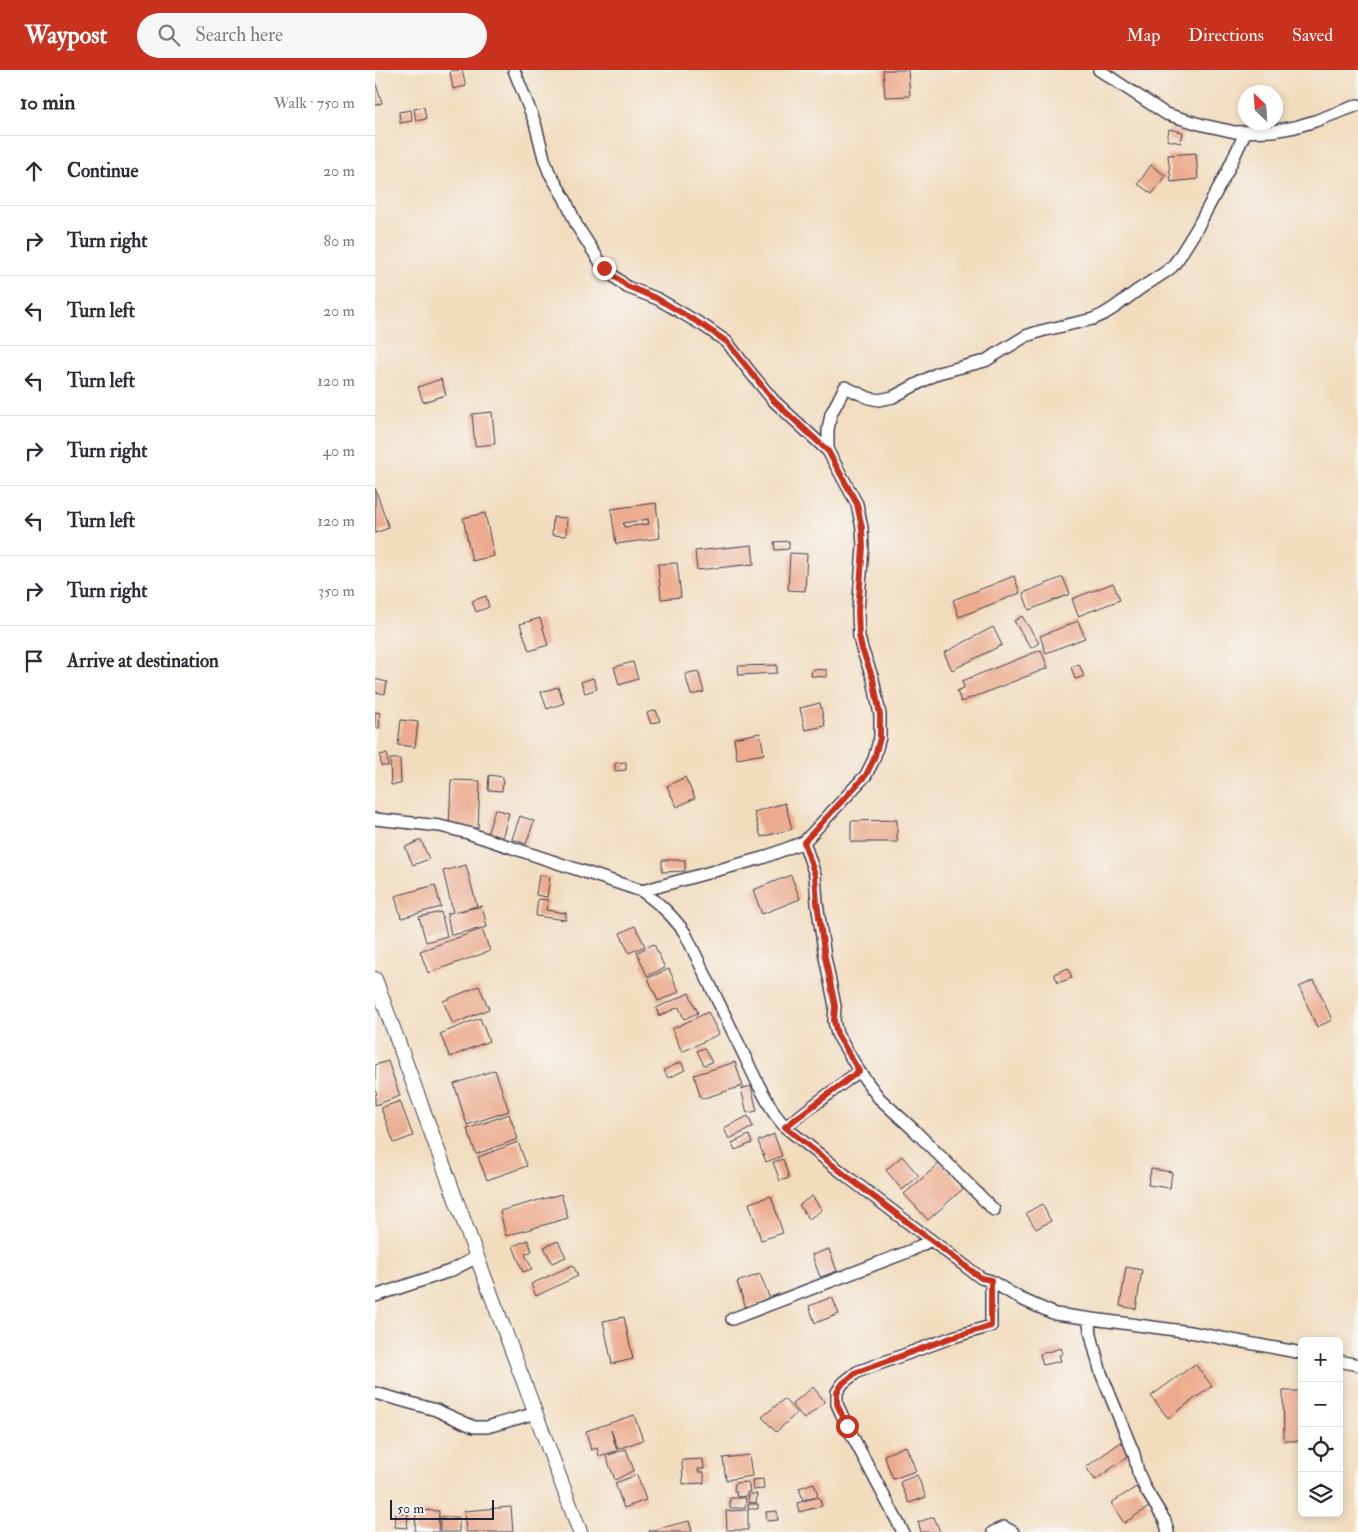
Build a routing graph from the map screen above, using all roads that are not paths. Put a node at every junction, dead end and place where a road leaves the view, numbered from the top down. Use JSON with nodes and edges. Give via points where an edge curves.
{"nodes":[{"id":1,"x":514,"y":70,"type":"edge"},
{"id":2,"x":1099,"y":70,"type":"edge"},
{"id":3,"x":1358,"y":106,"type":"edge"},
{"id":4,"x":1245,"y":133,"type":"junction"},
{"id":5,"x":828,"y":451,"type":"junction"},
{"id":6,"x":375,"y":819,"type":"edge"},
{"id":7,"x":804,"y":842,"type":"junction"},
{"id":8,"x":642,"y":891,"type":"junction"},
{"id":9,"x":375,"y":979,"type":"edge"},
{"id":10,"x":859,"y":1071,"type":"junction"},
{"id":11,"x":785,"y":1127,"type":"junction"},
{"id":12,"x":995,"y":1210,"type":"dead end"},
{"id":13,"x":931,"y":1240,"type":"junction"},
{"id":14,"x":477,"y":1257,"type":"junction"},
{"id":15,"x":991,"y":1280,"type":"junction"},
{"id":16,"x":375,"y":1296,"type":"edge"},
{"id":17,"x":732,"y":1319,"type":"dead end"},
{"id":18,"x":1088,"y":1320,"type":"junction"},
{"id":19,"x":1298,"y":1352,"type":"edge"},
{"id":20,"x":1343,"y":1362,"type":"edge"},
{"id":21,"x":1358,"y":1365,"type":"edge"},
{"id":22,"x":375,"y":1393,"type":"edge"},
{"id":23,"x":536,"y":1413,"type":"junction"},
{"id":24,"x":580,"y":1532,"type":"edge"},
{"id":25,"x":903,"y":1532,"type":"edge"},
{"id":26,"x":993,"y":1532,"type":"edge"},
{"id":27,"x":1013,"y":1532,"type":"edge"},
{"id":28,"x":1169,"y":1532,"type":"edge"}],
"edges":[{"from":1,"to":5,"type":"street","via":[[535,123],[549,172],[577,226],[604,268],[627,286],[658,299],[727,342],[774,401]]},
{"from":2,"to":4,"type":"street","via":[[1166,114]]},
{"from":3,"to":4,"type":"street","via":[[1295,127]]},
{"from":4,"to":5,"type":"street","via":[[1189,244],[1172,267],[1104,314],[1032,334],[985,361],[938,373],[893,397],[869,398],[845,387],[831,414],[827,430]]},
{"from":5,"to":7,"type":"street","via":[[857,504],[862,528],[859,636],[873,679],[880,715],[880,738],[866,775]]},
{"from":6,"to":8,"type":"street","via":[[440,826],[468,833]]},
{"from":7,"to":8,"type":"street","via":[[762,858]]},
{"from":7,"to":10,"type":"street","via":[[815,875],[837,1034]]},
{"from":8,"to":11,"type":"street","via":[[662,905],[685,933],[756,1079]]},
{"from":9,"to":14,"type":"street"},
{"from":10,"to":11,"type":"street"},
{"from":10,"to":12,"type":"street","via":[[879,1098]]},
{"from":11,"to":13,"type":"street"},
{"from":13,"to":15,"type":"street","via":[[981,1278]]},
{"from":13,"to":17,"type":"street"},
{"from":14,"to":16,"type":"street","via":[[449,1271]]},
{"from":14,"to":23,"type":"street"},
{"from":15,"to":18,"type":"street","via":[[1021,1299],[1055,1314]]},
{"from":15,"to":25,"type":"street","via":[[991,1326],[857,1372],[837,1392],[837,1404],[847,1426]]},
{"from":18,"to":19,"type":"street","via":[[1191,1332]]},
{"from":18,"to":28,"type":"street","via":[[1101,1373],[1134,1454],[1138,1472]]},
{"from":20,"to":21,"type":"street"},
{"from":22,"to":23,"type":"street","via":[[436,1410],[475,1427],[487,1427]]},
{"from":23,"to":24,"type":"street"},
{"from":26,"to":27,"type":"street","via":[[1004,1527]]}]}
